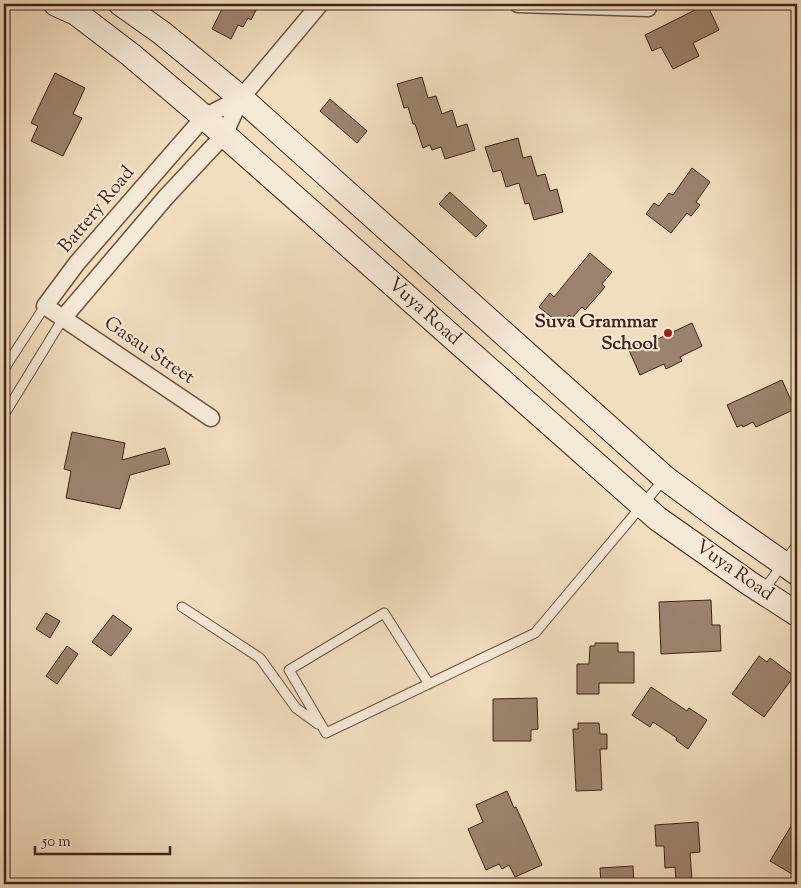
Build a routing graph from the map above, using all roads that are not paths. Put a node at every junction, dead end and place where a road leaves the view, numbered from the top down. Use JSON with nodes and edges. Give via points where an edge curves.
{"nodes":[{"id":1,"x":56,"y":4,"type":"edge"},
{"id":2,"x":121,"y":4,"type":"edge"},
{"id":3,"x":320,"y":4,"type":"edge"},
{"id":4,"x":518,"y":4,"type":"edge"},
{"id":5,"x":648,"y":8,"type":"dead end"},
{"id":6,"x":241,"y":98,"type":"junction"},
{"id":7,"x":204,"y":116,"type":"junction"},
{"id":8,"x":224,"y":135,"type":"junction"},
{"id":9,"x":46,"y":306,"type":"junction"},
{"id":10,"x":64,"y":317,"type":"junction"},
{"id":11,"x":4,"y":369,"type":"edge"},
{"id":12,"x":4,"y":415,"type":"edge"},
{"id":13,"x":211,"y":418,"type":"dead end"},
{"id":14,"x":665,"y":478,"type":"junction"},
{"id":15,"x":642,"y":506,"type":"junction"},
{"id":16,"x":793,"y":560,"type":"edge"},
{"id":17,"x":762,"y":592,"type":"junction"},
{"id":18,"x":182,"y":606,"type":"dead end"},
{"id":19,"x":797,"y":614,"type":"edge"},
{"id":20,"x":429,"y":684,"type":"junction"},
{"id":21,"x":322,"y":727,"type":"junction"}],
"edges":[{"from":1,"to":7,"type":"main road","name":"Vuya Road","via":[[76,13]]},
{"from":2,"to":6,"type":"main road","name":"Vuya Road"},
{"from":3,"to":6,"type":"street"},
{"from":4,"to":5,"type":"street"},
{"from":6,"to":7,"type":"street","name":"Battery Road"},
{"from":6,"to":8,"type":"street"},
{"from":6,"to":14,"type":"main road","name":"Vuya Road"},
{"from":7,"to":8,"type":"main road","name":"Vuya Road"},
{"from":7,"to":9,"type":"street","name":"Battery Road","via":[[77,263]]},
{"from":8,"to":10,"type":"street","via":[[166,197]]},
{"from":8,"to":15,"type":"main road","name":"Vuya Road"},
{"from":9,"to":10,"type":"street","name":"Gasau Street"},
{"from":9,"to":11,"type":"lane","name":"Battery Road"},
{"from":10,"to":12,"type":"lane"},
{"from":10,"to":13,"type":"street","name":"Gasau Street"},
{"from":14,"to":15,"type":"lane"},
{"from":14,"to":16,"type":"main road","name":"Vuya Road","via":[[723,521]]},
{"from":15,"to":17,"type":"main road","name":"Vuya Road"},
{"from":15,"to":20,"type":"lane","via":[[535,633]]},
{"from":16,"to":17,"type":"lane"},
{"from":17,"to":19,"type":"main road","name":"Vuya Road"},
{"from":18,"to":21,"type":"lane","via":[[260,658],[296,708]]},
{"from":20,"to":21,"type":"lane","via":[[326,733]]},
{"from":20,"to":21,"type":"lane","via":[[384,613],[289,670]]}]}
